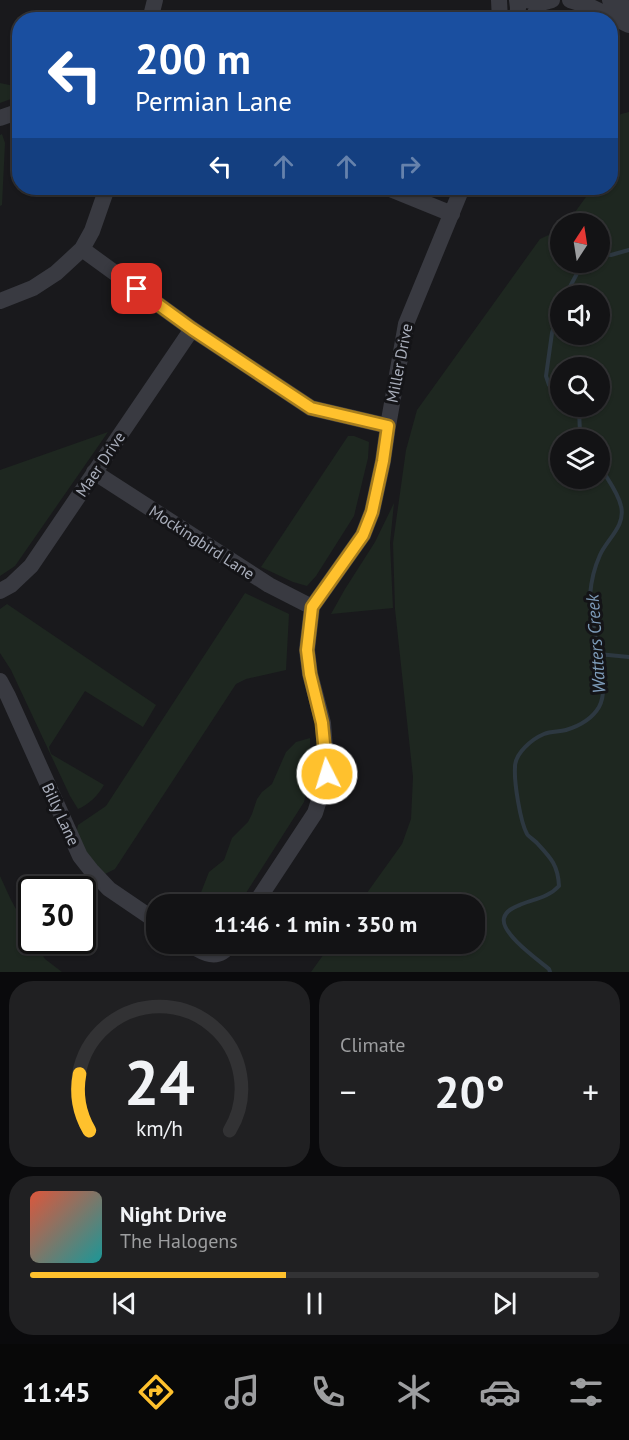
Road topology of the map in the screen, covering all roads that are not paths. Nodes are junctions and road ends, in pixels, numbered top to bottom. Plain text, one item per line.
1 (570, 0) edge
2 (610, 0) edge
3 (629, 9) edge
4 (602, 12) edge
5 (105, 195) edge
6 (405, 195) edge
7 (459, 195) edge
8 (452, 214) junction
9 (82, 249) junction
10 (0, 301) edge
11 (192, 329) junction
12 (388, 426) junction
13 (94, 472) junction
14 (0, 591) edge
15 (312, 607) junction
16 (0, 681) edge
17 (262, 894) edge
18 (146, 914) edge

1 - 4 street
2 - 3 street
5 - 9 street
6 - 8 street
7 - 8 street, Miller Drive
8 - 12 street, Miller Drive
9 - 10 street
9 - 11 street
11 - 12 street
11 - 13 street, Maer Drive
12 - 15 street, Miller Drive
13 - 14 street, Maer Drive
13 - 15 street, Mockingbird Lane
15 - 17 street, Miller Drive
16 - 18 street, Billy Lane

